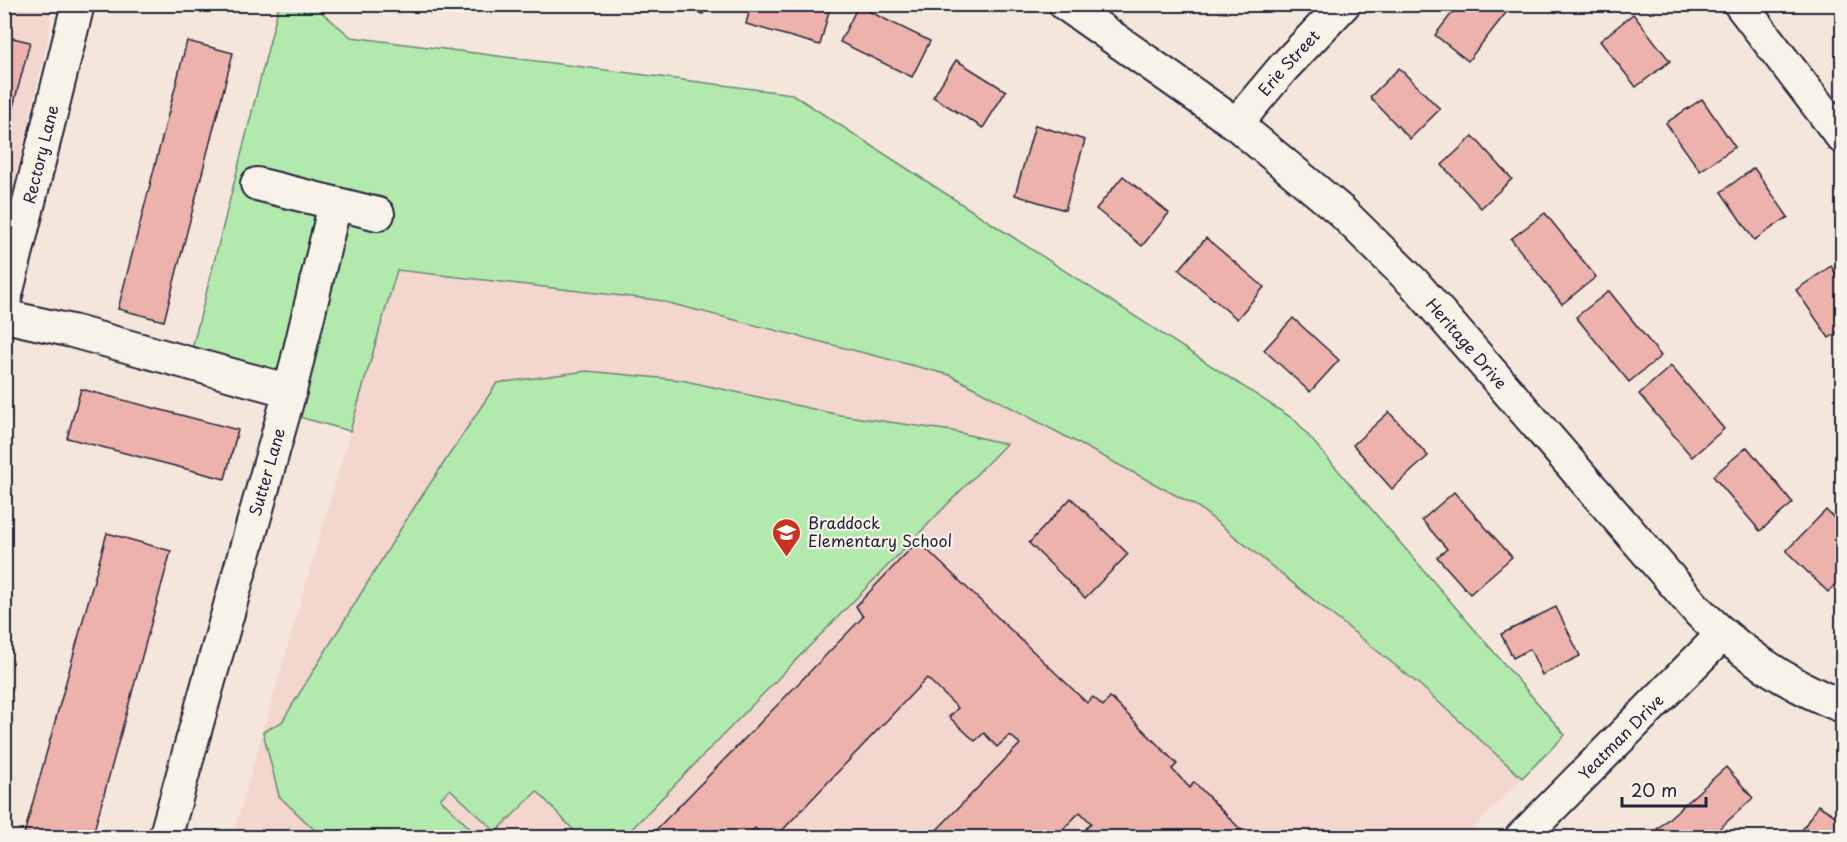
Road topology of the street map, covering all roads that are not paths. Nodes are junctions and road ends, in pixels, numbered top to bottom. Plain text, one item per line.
1 (78, 4) edge
2 (1065, 4) edge
3 (1344, 4) edge
4 (1740, 4) edge
5 (1236, 124) junction
6 (1842, 137) edge
7 (257, 184) dead end
8 (335, 204) junction
9 (378, 214) dead end
10 (4, 303) edge
11 (4, 316) edge
12 (290, 392) junction
13 (1722, 635) junction
14 (1842, 706) edge
15 (165, 837) edge
16 (1521, 837) edge

1 - 10 street, Rectory Lane
2 - 5 street, Heritage Drive
3 - 5 street, Erie Street
4 - 6 street
5 - 13 street, Heritage Drive
7 - 8 street
8 - 9 street
8 - 12 street, Sutter Lane
11 - 12 street
12 - 15 street, Sutter Lane
13 - 14 street, Heritage Drive
13 - 16 street, Yeatman Drive

